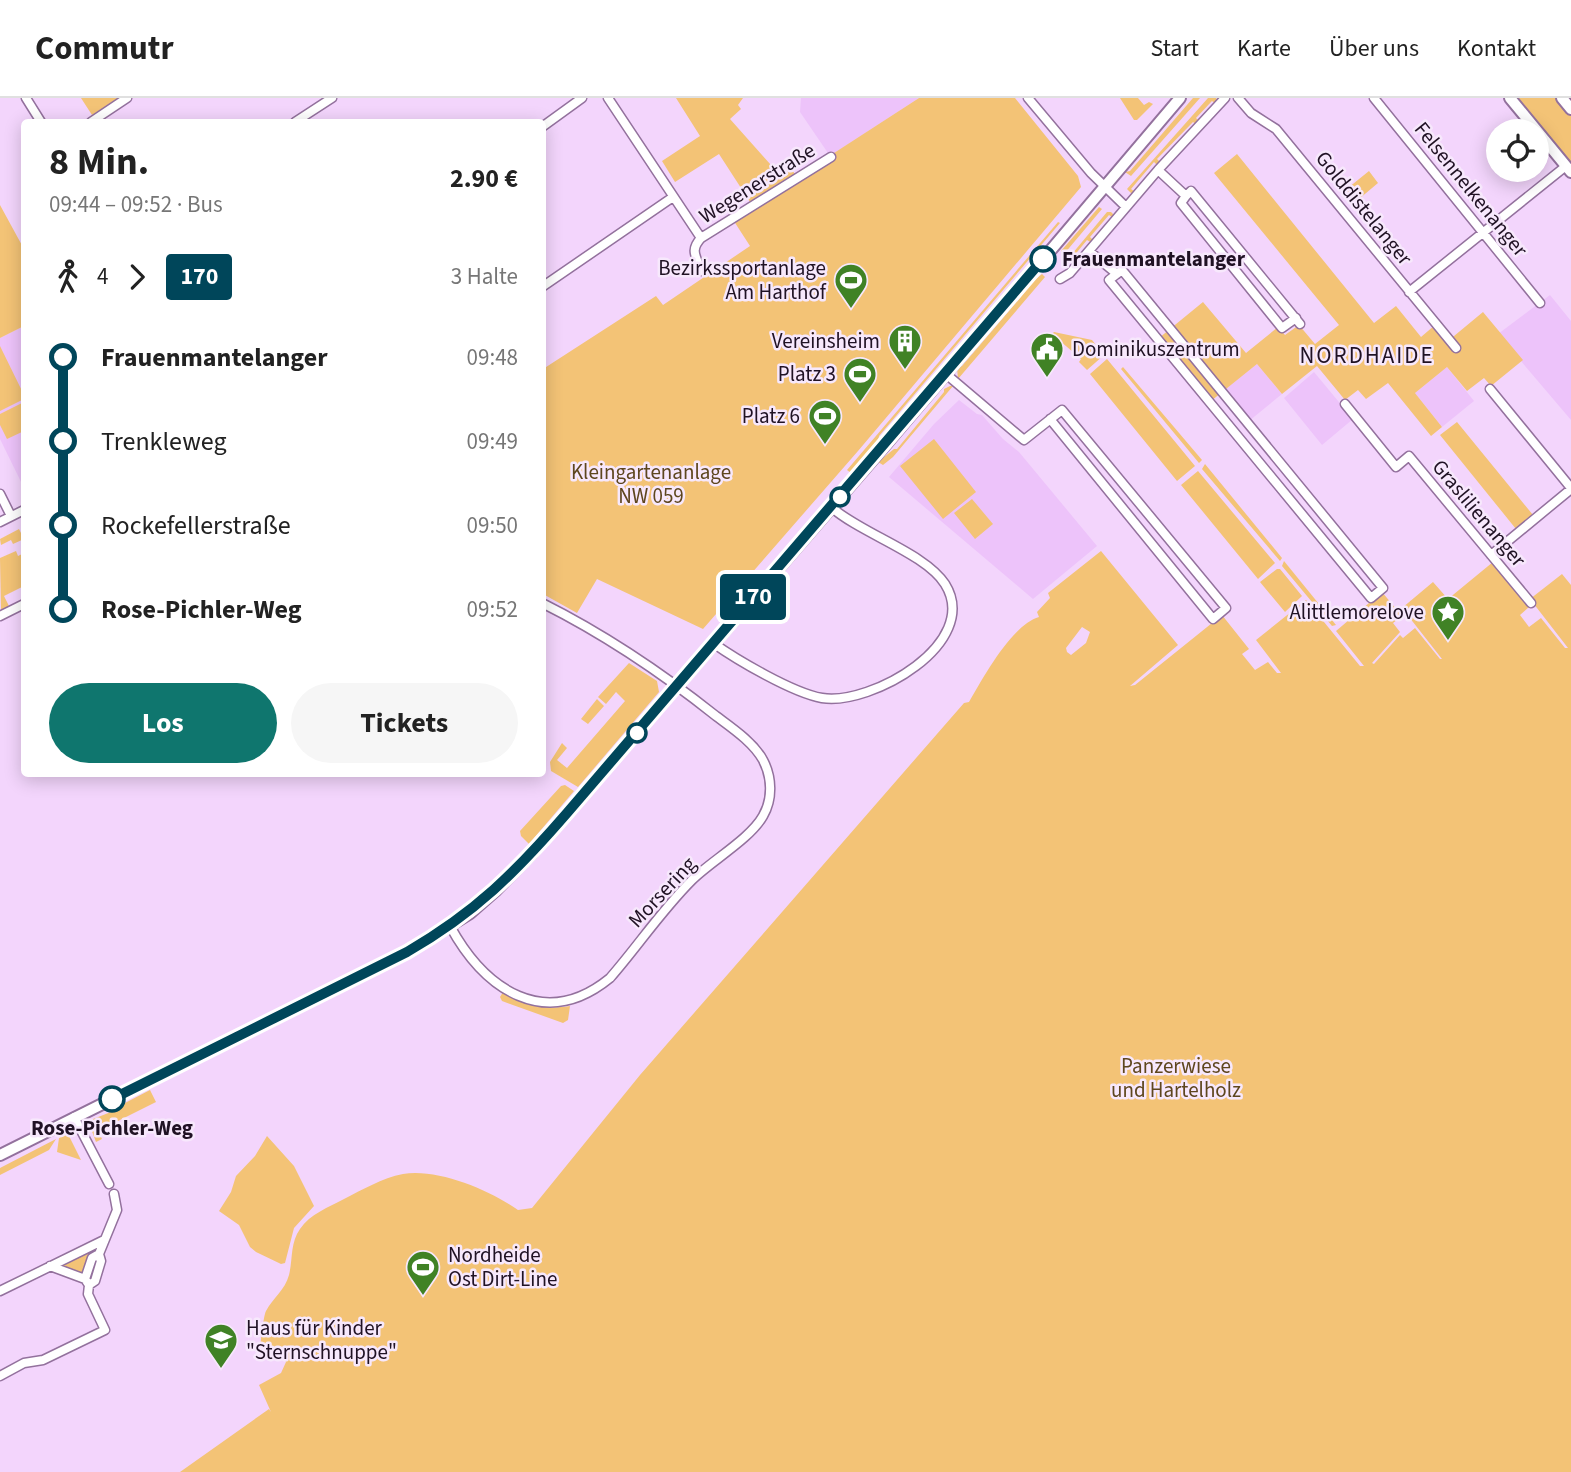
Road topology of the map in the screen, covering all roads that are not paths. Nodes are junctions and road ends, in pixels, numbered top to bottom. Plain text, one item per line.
1 (26, 98) edge
2 (127, 98) edge
3 (332, 98) edge
4 (582, 98) edge
5 (608, 98) edge
6 (1028, 98) edge
7 (1180, 98) edge
8 (1225, 98) edge
9 (1238, 98) edge
10 (1374, 98) edge
11 (1510, 98) edge
12 (1562, 98) edge
13 (1571, 109) edge
14 (39, 119) edge
15 (96, 119) edge
16 (300, 119) edge
17 (546, 124) edge
18 (831, 157) dead end
19 (1568, 169) edge
20 (1158, 170) junction
21 (1105, 187) junction
22 (1186, 196) junction
23 (674, 197) junction
24 (1205, 207) junction
25 (1126, 208) junction
26 (1193, 217) junction
27 (1484, 233) junction
28 (701, 238) junction
29 (1089, 251) junction
30 (701, 271) dead end
31 (1117, 274) junction
32 (1060, 279) dead end
33 (546, 284) edge
34 (1409, 292) junction
35 (1540, 303) dead end
36 (1164, 322) junction
37 (1152, 332) junction
38 (1456, 348) dead end
39 (1196, 360) junction
40 (1183, 370) junction
41 (946, 374) junction
42 (1490, 389) dead end
43 (1345, 404) dead end
44 (1050, 419) junction
45 (1258, 435) junction
46 (1245, 446) junction
47 (1571, 488) edge
48 (0, 494) edge
49 (831, 506) junction
50 (1146, 510) junction
51 (21, 511) edge
52 (11, 516) junction
53 (1133, 520) junction
54 (0, 522) edge
55 (1337, 532) junction
56 (1324, 542) junction
57 (1491, 555) junction
58 (1531, 603) dead end
59 (546, 605) edge
60 (21, 606) edge
61 (0, 616) edge
62 (713, 643) junction
63 (676, 686) junction
64 (450, 926) junction
65 (74, 1118) junction
66 (0, 1155) edge
67 (109, 1184) dead end
68 (114, 1194) dead end
69 (106, 1240) junction
70 (50, 1266) junction
71 (87, 1282) junction
72 (0, 1291) edge
73 (0, 1376) edge

1 - 14 street
2 - 15 street
3 - 16 street
4 - 17 street
5 - 23 street
6 - 21 street
7 - 21 main road
8 - 20 street
9 - 34 street, Golddistelanger
10 - 27 street, Felsennelkenanger
11 - 19 main road
12 - 13 main road
18 - 28 street, Wegenerstraße
19 - 27 street
20 - 22 street
20 - 25 street
21 - 25 street
21 - 41 main road
22 - 24 street
22 - 26 street
23 - 28 street
23 - 33 street
24 - 26 street
24 - 26 street
25 - 29 street
27 - 34 street
27 - 35 street, Felsennelkenanger
28 - 30 street
29 - 31 street
29 - 32 street
31 - 36 street
31 - 37 street
34 - 38 street, Golddistelanger
36 - 37 street
36 - 39 street
37 - 40 street
39 - 40 street
39 - 45 street
40 - 46 street
41 - 44 street
41 - 49 main road
42 - 47 street
43 - 57 street, Graslilienanger
44 - 50 street
44 - 53 street
45 - 46 street
45 - 55 street
46 - 56 street
47 - 57 street
48 - 52 street
49 - 62 main road
49 - 62 street
50 - 53 street
50 - 53 street
51 - 52 street
52 - 54 street
55 - 56 street
55 - 56 street
57 - 58 street, Graslilienanger
59 - 63 street, Morsering
60 - 61 street
62 - 63 main road
63 - 64 main road
63 - 64 street, Morsering
64 - 65 main road
65 - 66 main road
65 - 67 street
68 - 69 street
69 - 70 street
69 - 71 street
70 - 71 street
70 - 72 street
71 - 73 street

